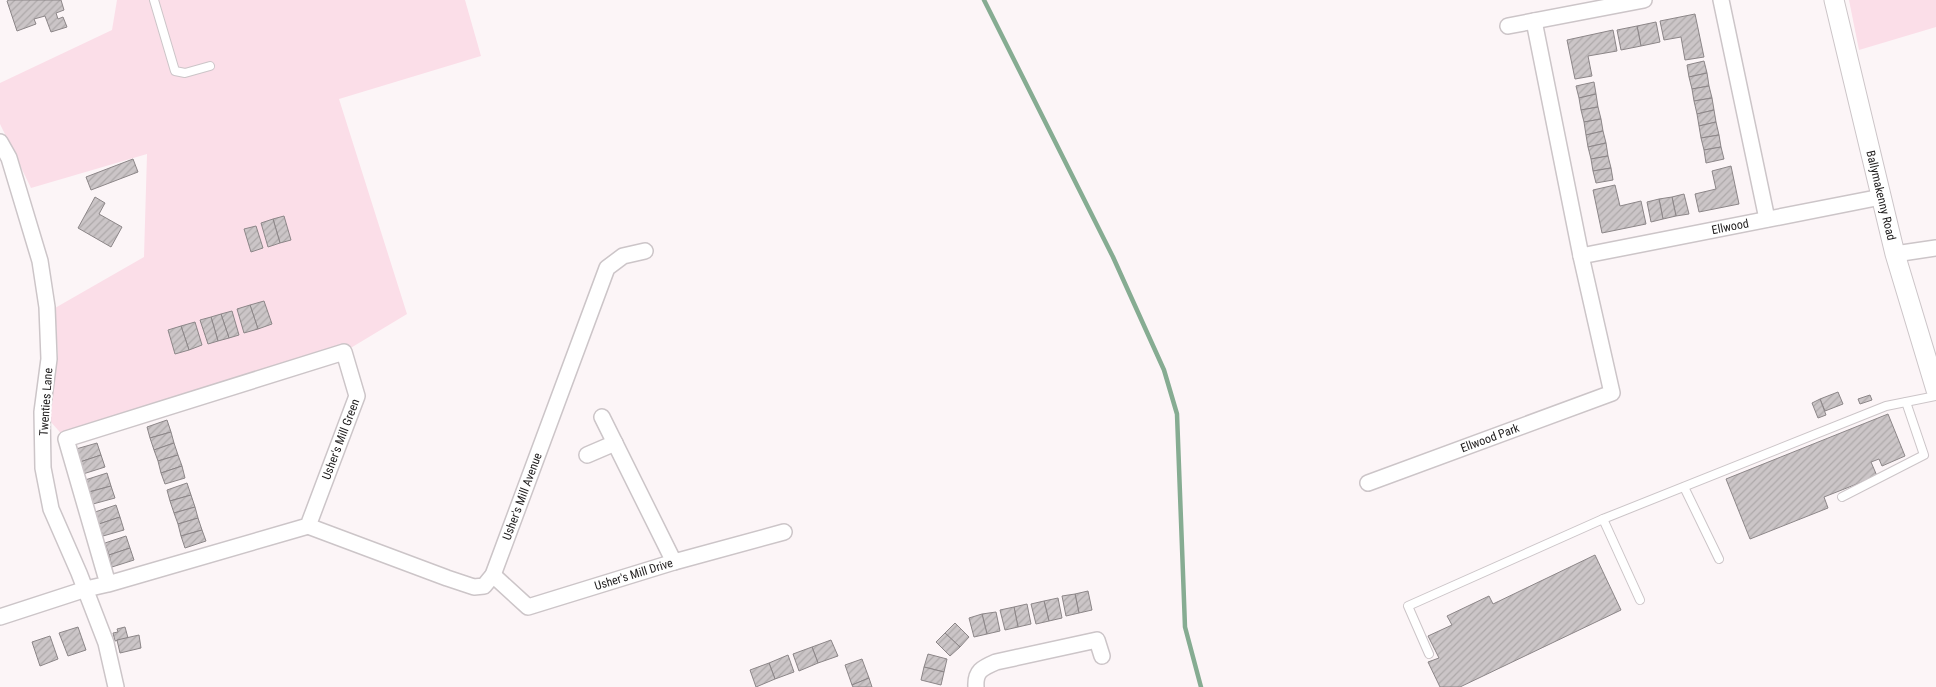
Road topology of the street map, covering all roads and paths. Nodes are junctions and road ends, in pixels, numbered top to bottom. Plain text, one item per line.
1 (154, 0) edge
2 (1644, 0) edge
3 (1720, 0) edge
4 (1834, 0) edge
5 (1609, 3) edge
6 (1534, 21) junction
7 (1508, 26) dead end
8 (210, 66) dead end
9 (0, 142) edge
10 (1881, 197) junction
11 (1767, 220) junction
12 (1936, 248) edge
13 (645, 251) dead end
14 (1894, 254) junction
15 (1581, 256) junction
16 (1936, 390) edge
17 (1936, 396) edge
18 (1906, 402) junction
19 (602, 417) dead end
20 (615, 444) junction
21 (587, 455) dead end
22 (1368, 483) dead end
23 (1684, 487) junction
24 (1842, 498) dead end
25 (1603, 519) junction
26 (308, 526) junction
27 (784, 532) dead end
28 (1719, 559) dead end
29 (674, 562) junction
30 (493, 575) junction
31 (108, 584) junction
32 (86, 590) junction
33 (1640, 600) dead end
34 (0, 617) edge
35 (1429, 654) dead end
36 (1102, 656) dead end
37 (116, 687) edge
38 (976, 687) edge

1 - 8 lane
2 - 5 street
3 - 11 street
4 - 10 street, Ballymakenny Road
5 - 6 street
6 - 7 street
6 - 15 street
9 - 32 street, Twenties Lane
10 - 11 street, Ellwood
10 - 14 street, Ballymakenny Road
11 - 15 street, Ellwood
12 - 14 street
13 - 30 street, Usher's Mill Avenue
14 - 16 street, Ballymakenny Road
15 - 22 street, Ellwood Park
17 - 18 lane
18 - 23 lane
18 - 24 lane
19 - 20 street
20 - 21 street
20 - 29 street
23 - 25 lane
23 - 28 lane
25 - 33 lane
25 - 35 lane
26 - 30 street
26 - 31 street
26 - 31 street, Usher's Mill Green
27 - 29 street, Usher's Mill Drive
29 - 30 street, Usher's Mill Drive
31 - 32 street
32 - 34 street
32 - 37 street, Twenties Lane
36 - 38 street

